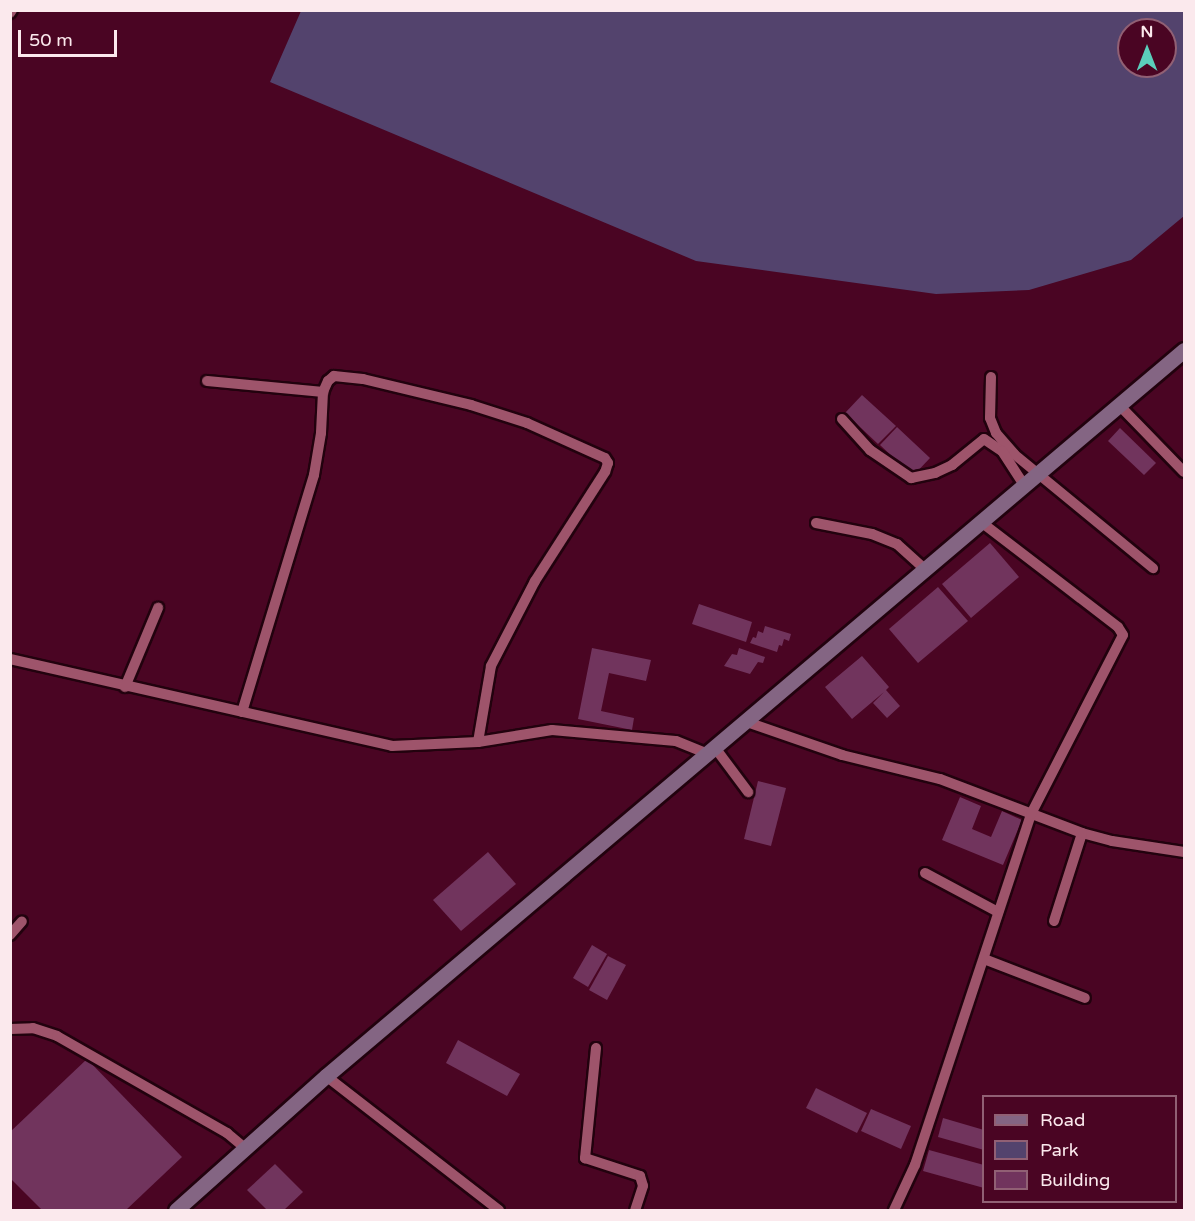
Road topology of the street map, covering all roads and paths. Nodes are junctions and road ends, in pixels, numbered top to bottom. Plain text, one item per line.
1 (1185, 350) edge
2 (990, 377) dead end
3 (207, 381) dead end
4 (323, 392) junction
5 (1120, 406) junction
6 (842, 419) dead end
7 (1185, 472) edge
8 (1038, 475) junction
9 (1024, 485) junction
10 (981, 522) junction
11 (816, 523) dead end
12 (1153, 568) dead end
13 (925, 569) junction
14 (158, 608) dead end
15 (10, 659) edge
16 (125, 687) junction
17 (242, 712) junction
18 (744, 721) junction
19 (478, 742) junction
20 (712, 752) junction
21 (748, 792) dead end
22 (1031, 814) junction
23 (1082, 833) junction
24 (1183, 848) edge
25 (925, 873) dead end
26 (998, 912) junction
27 (22, 921) dead end
28 (1054, 921) dead end
29 (10, 935) edge
30 (984, 959) junction
31 (1085, 998) dead end
32 (10, 1029) edge
33 (596, 1048) dead end
34 (326, 1076) junction
35 (244, 1148) junction
36 (176, 1210) edge
37 (499, 1210) edge
38 (635, 1210) edge
39 (894, 1210) edge

1 - 5 street
2 - 8 street
3 - 4 street
4 - 17 street
4 - 19 street
5 - 7 street
5 - 8 street
6 - 9 street
8 - 9 street
8 - 12 street
9 - 10 street
10 - 13 street
10 - 22 street
11 - 13 street
13 - 18 street
14 - 16 street
15 - 16 street
16 - 17 street
17 - 19 street
18 - 20 street
18 - 22 street
19 - 20 street
20 - 21 street
20 - 34 street
22 - 23 street
22 - 26 street
23 - 24 street
23 - 28 street
25 - 26 street
26 - 30 street
27 - 29 street
30 - 31 street
30 - 39 street
32 - 35 street
33 - 38 street
34 - 35 street
34 - 37 street
35 - 36 street

